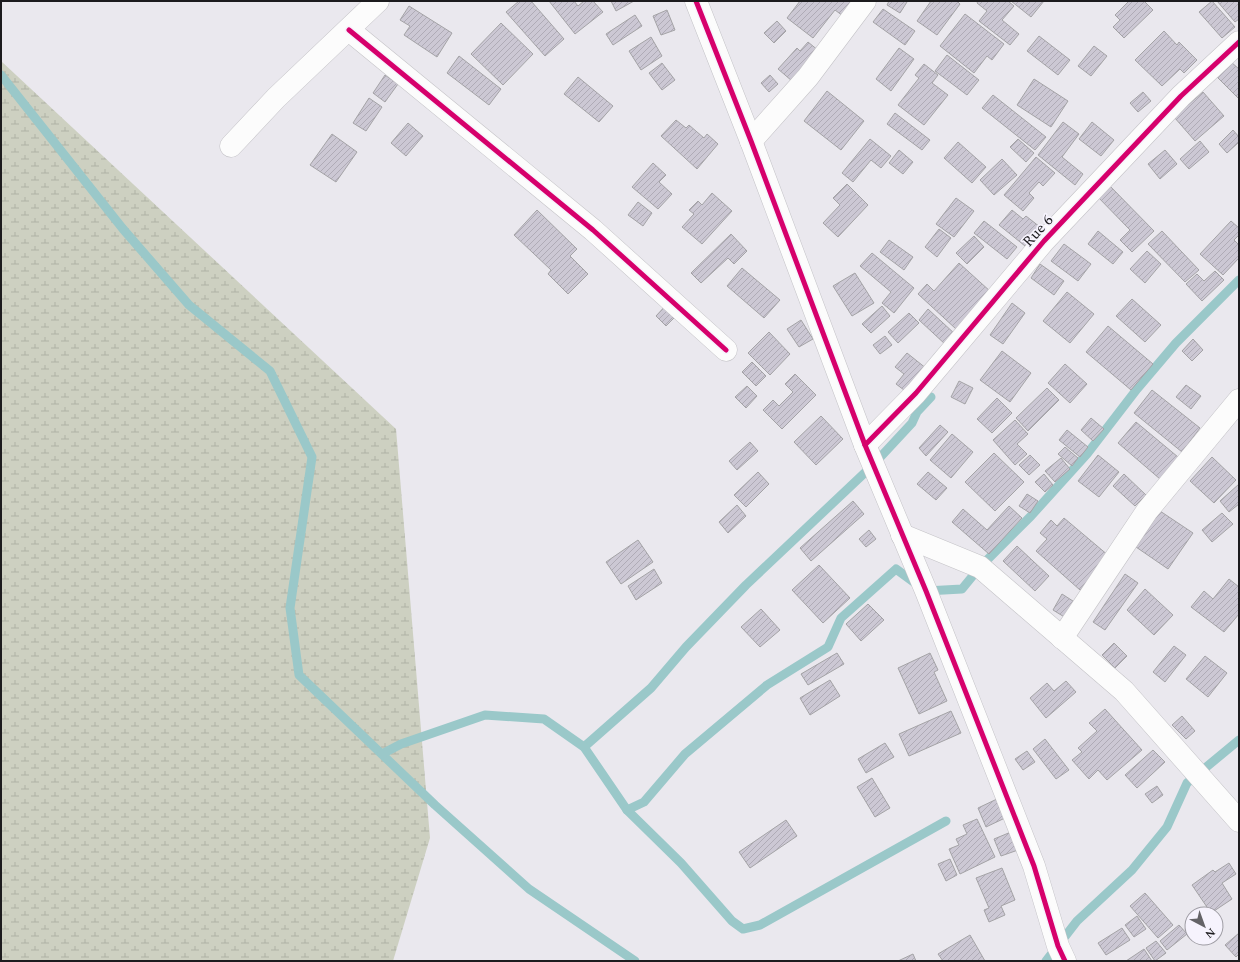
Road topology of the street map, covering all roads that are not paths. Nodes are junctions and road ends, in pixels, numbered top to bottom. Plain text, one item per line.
1 (378, 1) edge
2 (696, 1) edge
3 (866, 1) edge
4 (349, 30) junction
5 (1239, 42) edge
6 (751, 141) junction
7 (231, 146) dead end
8 (726, 350) dead end
9 (1239, 400) edge
10 (865, 445) junction
11 (902, 535) junction
12 (1062, 638) junction
13 (1239, 821) edge
14 (1065, 961) edge

1 - 4 street
2 - 6 street
3 - 6 street
4 - 7 street
4 - 8 street
5 - 10 street, Rue 6
6 - 10 street
9 - 12 street
10 - 11 street
11 - 12 street
11 - 14 street
12 - 13 street

